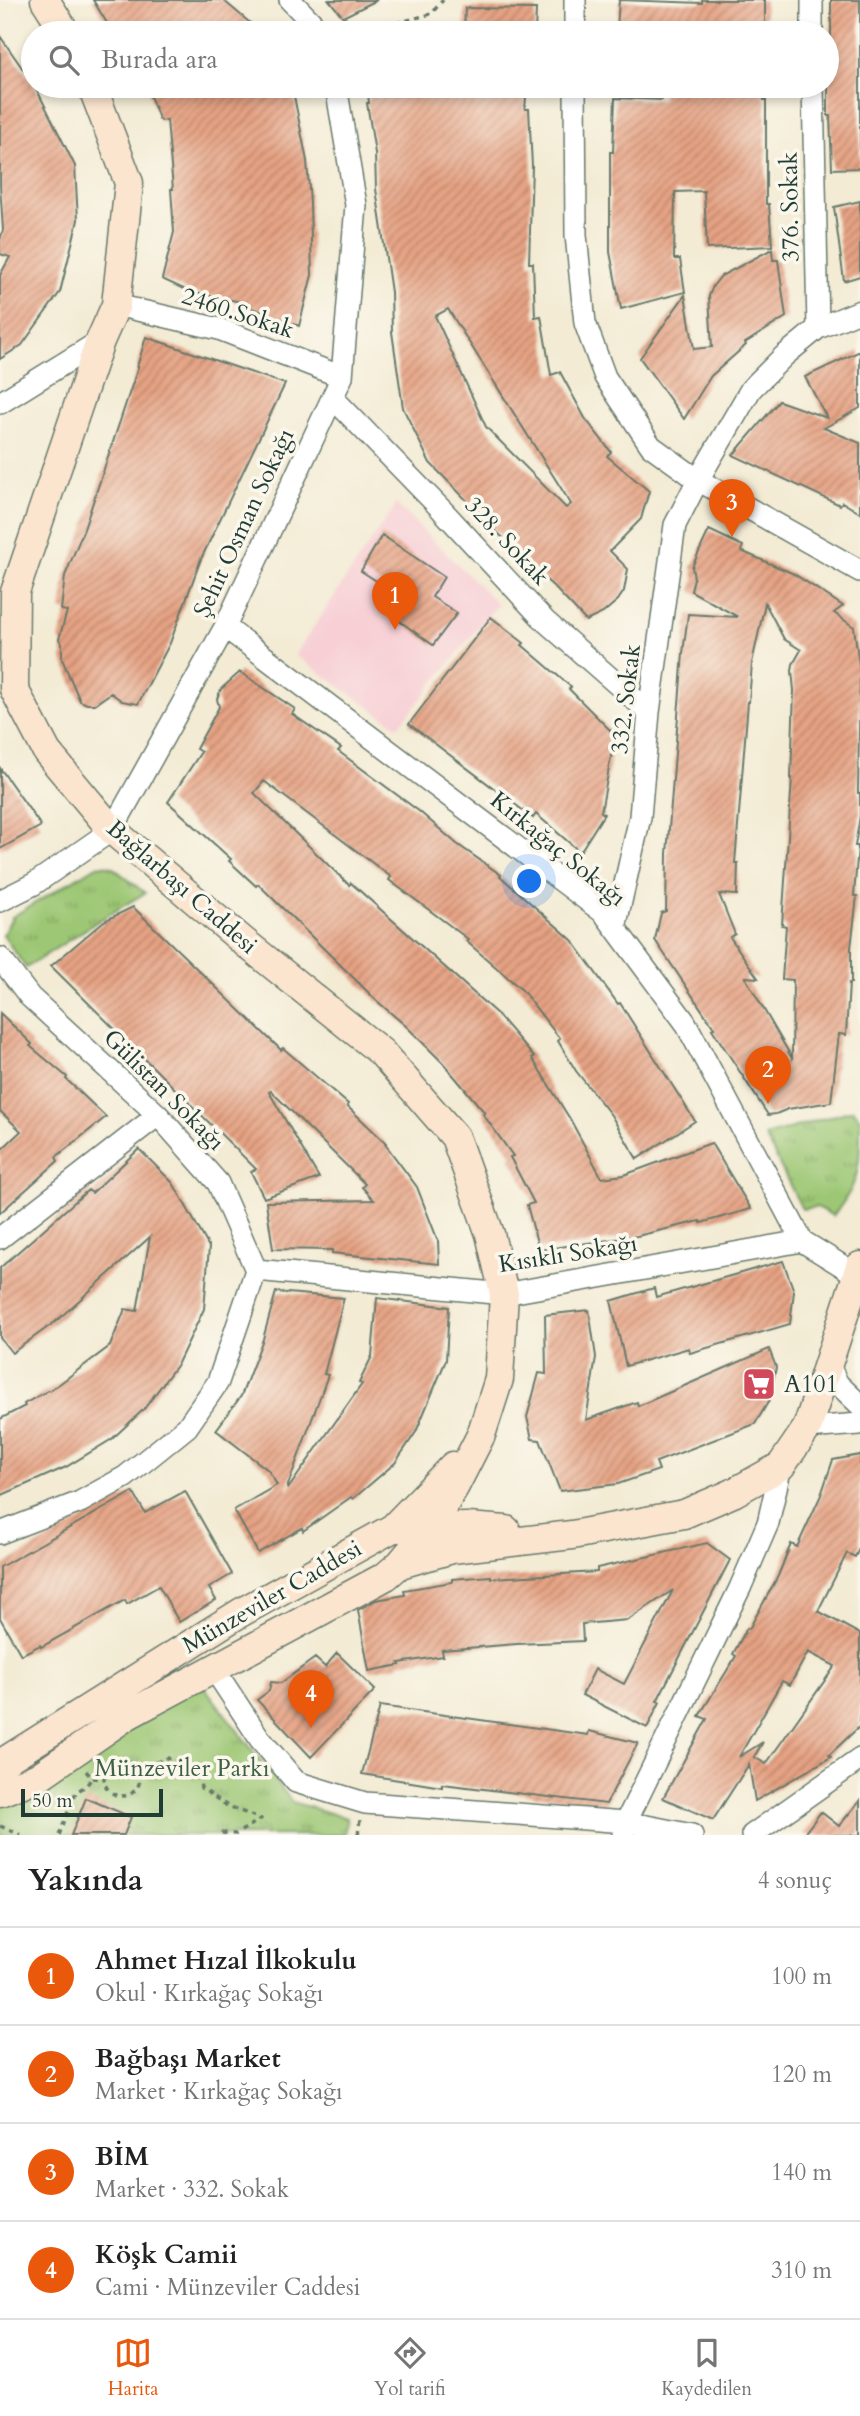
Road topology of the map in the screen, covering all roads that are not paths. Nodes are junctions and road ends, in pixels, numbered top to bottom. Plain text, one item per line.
1 (45, 0) edge
2 (289, 0) edge
3 (575, 0) edge
4 (812, 0) edge
5 (58, 21) edge
6 (310, 21) edge
7 (575, 21) edge
8 (812, 21) edge
9 (97, 98) edge
10 (338, 98) edge
11 (575, 98) edge
12 (813, 98) edge
13 (116, 305) junction
14 (860, 311) edge
15 (818, 328) junction
16 (100, 341) junction
17 (342, 377) junction
18 (333, 398) junction
19 (0, 404) edge
20 (698, 480) junction
21 (860, 571) edge
22 (225, 627) junction
23 (649, 712) junction
24 (112, 830) junction
25 (0, 901) edge
26 (615, 928) junction
27 (0, 958) edge
28 (158, 1115) junction
29 (0, 1238) edge
30 (802, 1241) junction
31 (256, 1270) junction
32 (859, 1271) edge
33 (504, 1294) junction
34 (828, 1364) junction
35 (860, 1405) edge
36 (860, 1424) edge
37 (807, 1428) junction
38 (481, 1435) junction
39 (781, 1466) junction
40 (455, 1486) junction
41 (431, 1527) junction
42 (468, 1527) junction
43 (393, 1528) junction
44 (0, 1533) edge
45 (572, 1535) junction
46 (400, 1564) junction
47 (214, 1669) junction
48 (860, 1759) edge
49 (0, 1764) edge
50 (0, 1792) edge
51 (624, 1829) edge
52 (692, 1835) edge
53 (752, 1835) edge

1 - 5 street
2 - 6 street
3 - 7 street
4 - 8 street
9 - 13 street, Bağlarbaşı Caddesi
10 - 17 street, Şehit Osman Sokağı
11 - 20 street
12 - 15 street, 376. Sokak
13 - 16 street, Bağlarbaşı Caddesi
13 - 17 street, 2460.Sokak
14 - 15 street, 332. Sokak
15 - 20 street, 332. Sokak
16 - 19 street
16 - 24 street, Bağlarbaşı Caddesi
17 - 18 street, Şehit Osman Sokağı
18 - 22 street, Şehit Osman Sokağı
18 - 23 street, 328. Sokak
20 - 21 street
20 - 23 street, 332. Sokak
22 - 24 street, Şehit Osman Sokağı
22 - 26 street, Kırkağaç Sokağı
23 - 26 street, 332. Sokak
24 - 25 street, Şehit Osman Sokağı
24 - 33 street, Bağlarbaşı Caddesi
26 - 30 street, Kırkağaç Sokağı
27 - 28 street, Gülistan Sokağı
28 - 29 street
28 - 31 street, Gülistan Sokağı
30 - 32 street
30 - 33 street, Kısıklı Sokağı
31 - 33 street, Kısıklı Sokağı
31 - 44 street
32 - 34 street, Münzeviler Caddesi
33 - 38 street, Bağlarbaşı Caddesi
34 - 35 street
34 - 37 street, Münzeviler Caddesi
36 - 37 street
37 - 39 street, Münzeviler Caddesi
38 - 40 street, Bağlarbaşı Caddesi
38 - 43 street, Bağlarbaşı Caddesi
39 - 45 street, Münzeviler Caddesi
39 - 51 street
40 - 41 street, Bağlarbaşı Caddesi
40 - 42 street
41 - 42 street, Münzeviler Caddesi
41 - 43 street, Münzeviler Caddesi
41 - 46 street, Bağlarbaşı Caddesi
42 - 45 street, Münzeviler Caddesi
43 - 46 street
43 - 49 street, Münzeviler Caddesi
45 - 46 street, Münzeviler Caddesi
46 - 47 street, Münzeviler Caddesi
47 - 50 street, Münzeviler Caddesi
47 - 51 street
48 - 53 street
51 - 52 street

